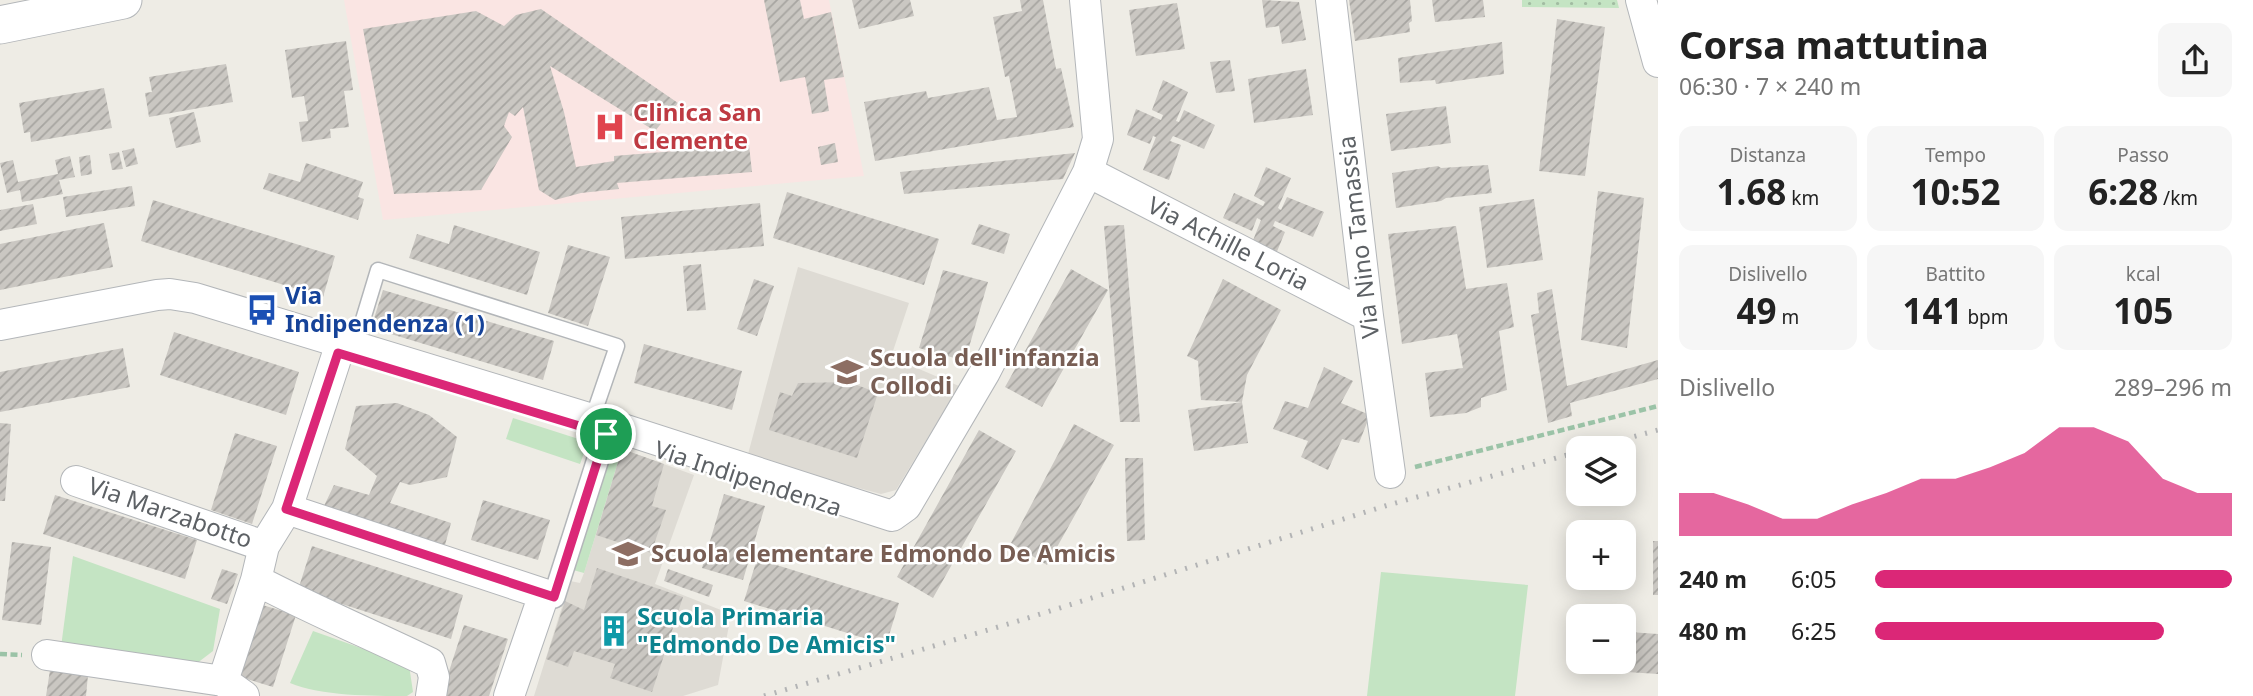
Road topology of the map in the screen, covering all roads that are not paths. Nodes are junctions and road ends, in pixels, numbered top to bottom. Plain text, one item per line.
1 (123, 0) edge
2 (1085, 0) edge
3 (1095, 0) edge
4 (1331, 0) edge
5 (1641, 0) edge
6 (0, 25) edge
7 (1656, 48) edge
8 (1091, 174) junction
9 (1368, 316) junction
10 (0, 324) edge
11 (0, 334) edge
12 (344, 347) junction
13 (599, 426) junction
14 (1390, 473) road end
15 (76, 481) dead end
16 (286, 509) junction
17 (264, 545) junction
18 (256, 580) junction
19 (549, 595) junction
20 (47, 656) dead end
21 (234, 689) edge
22 (430, 696) edge
23 (509, 696) edge
24 (522, 696) edge

1 - 6 street
2 - 8 street, Via Indipendenza
3 - 8 lane, Via Indipendenza
4 - 9 street, Via Nino Tamassia
5 - 7 street
8 - 9 street, Via Achille Loria
8 - 13 street, Via Indipendenza
9 - 14 street, Via Nino Tamassia
10 - 12 street, Via Indipendenza
11 - 12 lane, Via Indipendenza
12 - 13 street, Via Indipendenza
12 - 13 lane
12 - 16 street, Via Marzabotto
13 - 19 street
15 - 17 street, Via Marzabotto
16 - 17 street, Via Marzabotto
16 - 19 street
17 - 18 street, Via Marzabotto
18 - 21 street, Via Marzabotto
18 - 22 street
19 - 23 street
19 - 24 street
20 - 21 street

